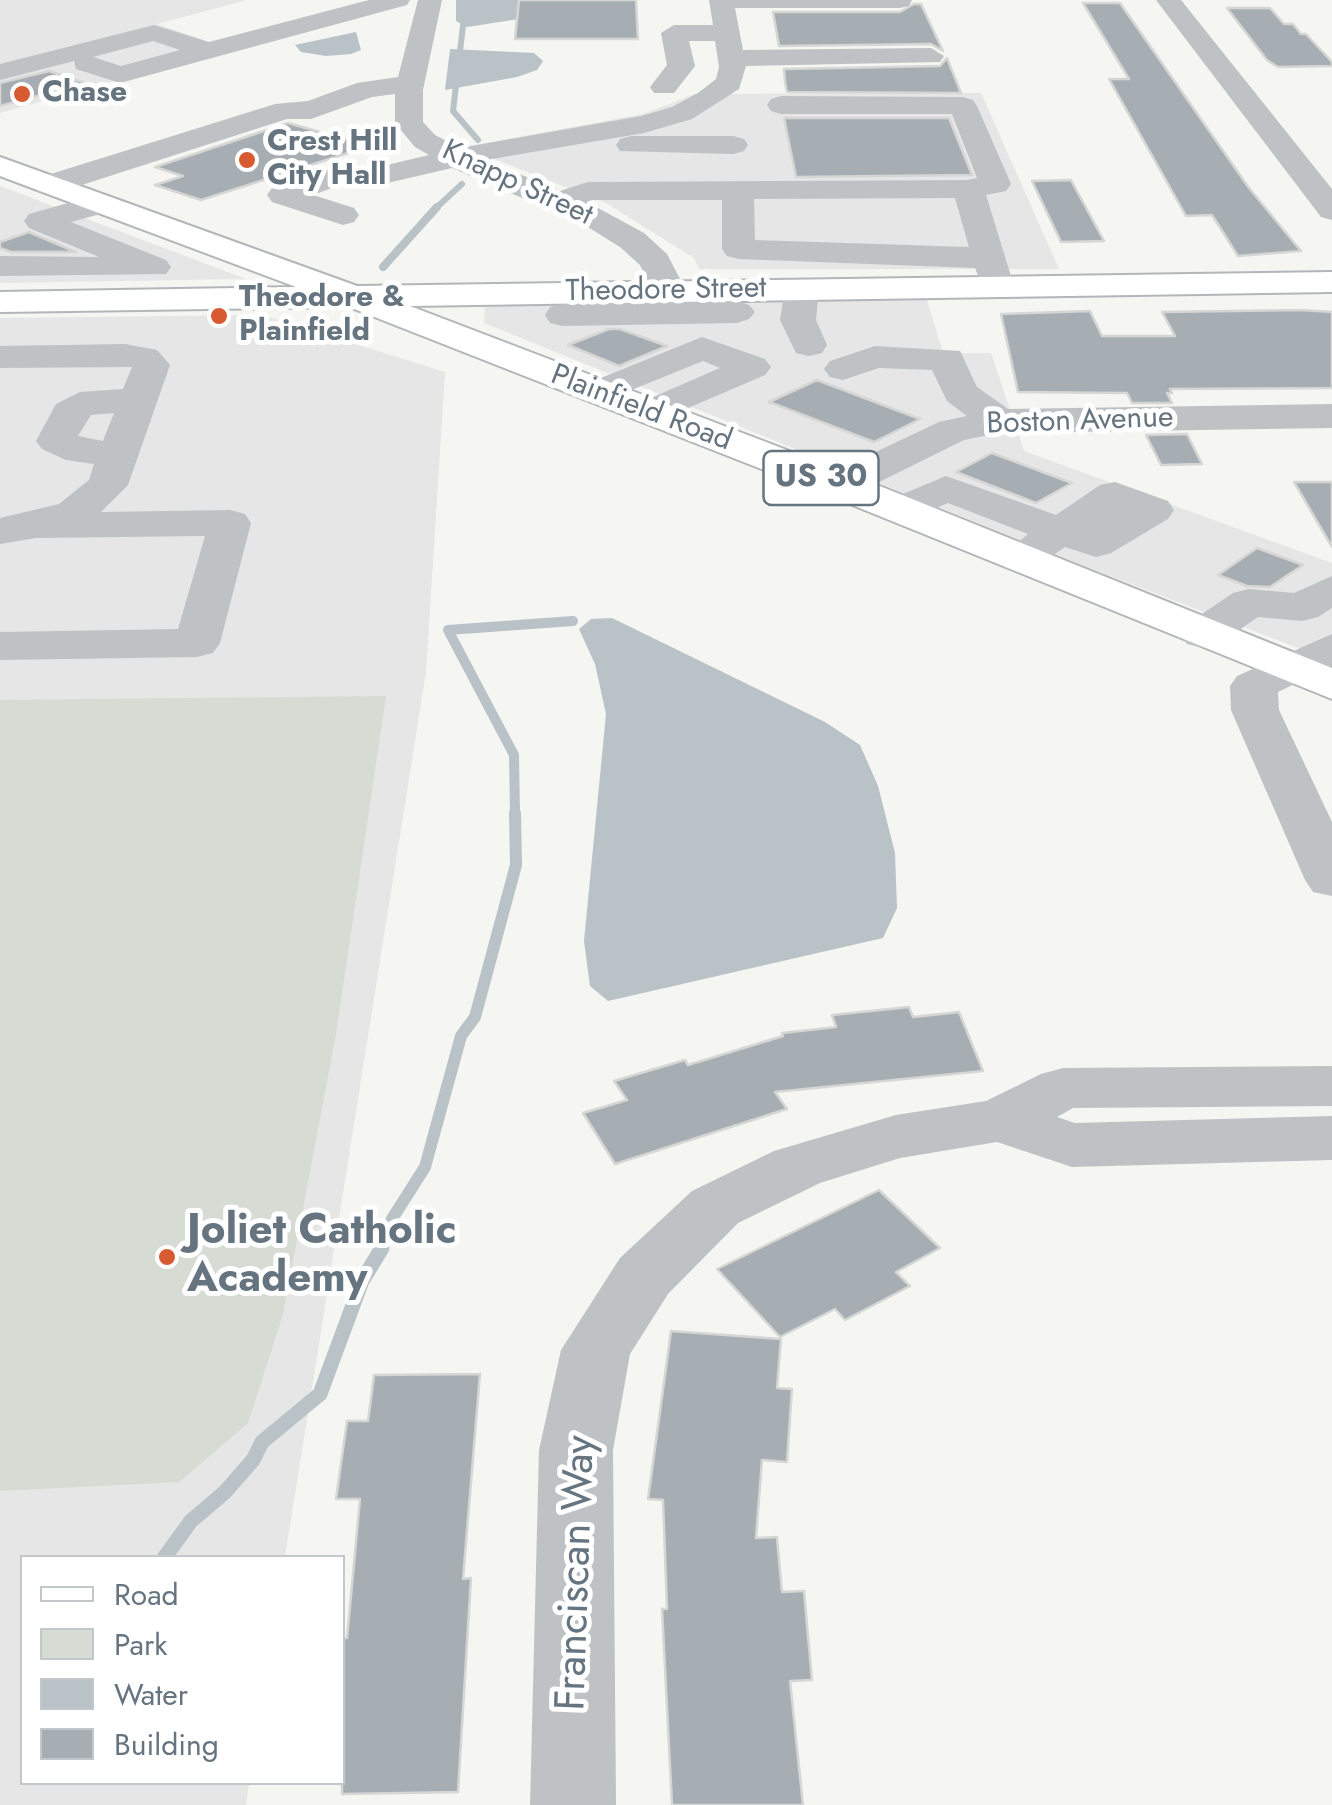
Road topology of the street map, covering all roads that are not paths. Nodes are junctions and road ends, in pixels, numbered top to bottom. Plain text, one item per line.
1 (341, 0) edge
2 (430, 0) edge
3 (671, 0) edge
4 (900, 0) edge
5 (1168, 0) edge
6 (380, 1) edge
7 (729, 25) edge
8 (285, 29) junction
9 (674, 33) junction
10 (176, 40) junction
11 (0, 41) edge
12 (208, 50) junction
13 (930, 56) dead end
14 (0, 64) edge
15 (0, 72) edge
16 (120, 74) junction
17 (410, 84) junction
18 (664, 87) junction
19 (930, 88) dead end
20 (77, 89) dead end
21 (716, 94) junction
22 (781, 105) dead end
23 (539, 122) dead end
24 (598, 133) junction
25 (457, 160) junction
26 (124, 161) junction
27 (0, 166) edge
28 (736, 168) junction
29 (165, 176) dead end
30 (968, 189) junction
31 (73, 194) junction
32 (560, 202) junction
33 (1332, 210) edge
34 (343, 216) dead end
35 (240, 256) junction
36 (0, 266) edge
37 (993, 272) junction
38 (1332, 282) edge
39 (802, 289) junction
40 (531, 292) junction
41 (348, 295) junction
42 (679, 298) junction
43 (130, 300) junction
44 (0, 302) edge
45 (736, 312) dead end
46 (563, 315) dead end
47 (474, 345) junction
48 (809, 345) dead end
49 (0, 358) edge
50 (598, 392) junction
51 (934, 394) dead end
52 (138, 399) junction
53 (651, 412) junction
54 (1332, 416) edge
55 (999, 422) junction
56 (119, 453) junction
57 (899, 456) junction
58 (840, 485) junction
59 (946, 488) junction
60 (900, 510) junction
61 (18, 528) edge
62 (1020, 558) junction
63 (1332, 589) edge
64 (1204, 634) junction
65 (0, 646) edge
66 (1318, 667) edge
67 (1332, 880) edge
68 (1332, 1086) edge
69 (1068, 1116) junction
70 (1332, 1138) edge
71 (573, 1805) edge

1 - 8 street
2 - 17 street, Knapp Street
3 - 9 street
4 - 7 street
5 - 33 street
6 - 8 street
7 - 9 street
7 - 13 street
7 - 21 street
8 - 12 street
9 - 18 street
10 - 12 street
10 - 15 street
10 - 16 street
11 - 14 street
12 - 16 street
16 - 20 street
17 - 25 street, Knapp Street
17 - 26 street
18 - 21 street
18 - 23 street
19 - 21 street
21 - 24 street
21 - 28 street
22 - 30 street
24 - 25 street
24 - 28 street
25 - 32 street, Knapp Street
25 - 34 street
26 - 29 street
26 - 31 street
27 - 31 main road, Plainfield Road / US 30
28 - 30 street
28 - 32 street
28 - 37 street
30 - 37 street
31 - 35 main road, Plainfield Road / US 30
31 - 36 street
32 - 42 street, Knapp Street
35 - 41 main road, Plainfield Road / US 30
35 - 43 main road
37 - 38 main road, Theodore Street
37 - 39 main road, Theodore Street
39 - 42 main road, Theodore Street
39 - 48 street
40 - 41 main road, Theodore Street
40 - 42 main road, Theodore Street
40 - 47 main road
41 - 43 main road, Theodore Street
41 - 47 main road, Plainfield Road / US 30
42 - 45 street
42 - 46 street
43 - 44 main road, Theodore Street
47 - 50 main road, Plainfield Road / US 30
49 - 52 street
50 - 53 main road, Plainfield Road / US 30
50 - 53 street
51 - 55 street
52 - 56 street
52 - 56 street
53 - 58 main road, Plainfield Road / US 30
54 - 55 street, Boston Avenue
55 - 57 street, Boston Avenue
56 - 61 street
57 - 58 street, Boston Avenue
57 - 59 street
58 - 60 main road, Plainfield Road / US 30
59 - 60 street
59 - 62 street
60 - 62 main road, Plainfield Road / US 30
61 - 65 street
62 - 64 main road, Plainfield Road / US 30
63 - 64 street
64 - 66 main road, Plainfield Road / US 30
66 - 67 street
68 - 69 street, Franciscan Way
69 - 70 street, Franciscan Way
69 - 71 street, Franciscan Way

